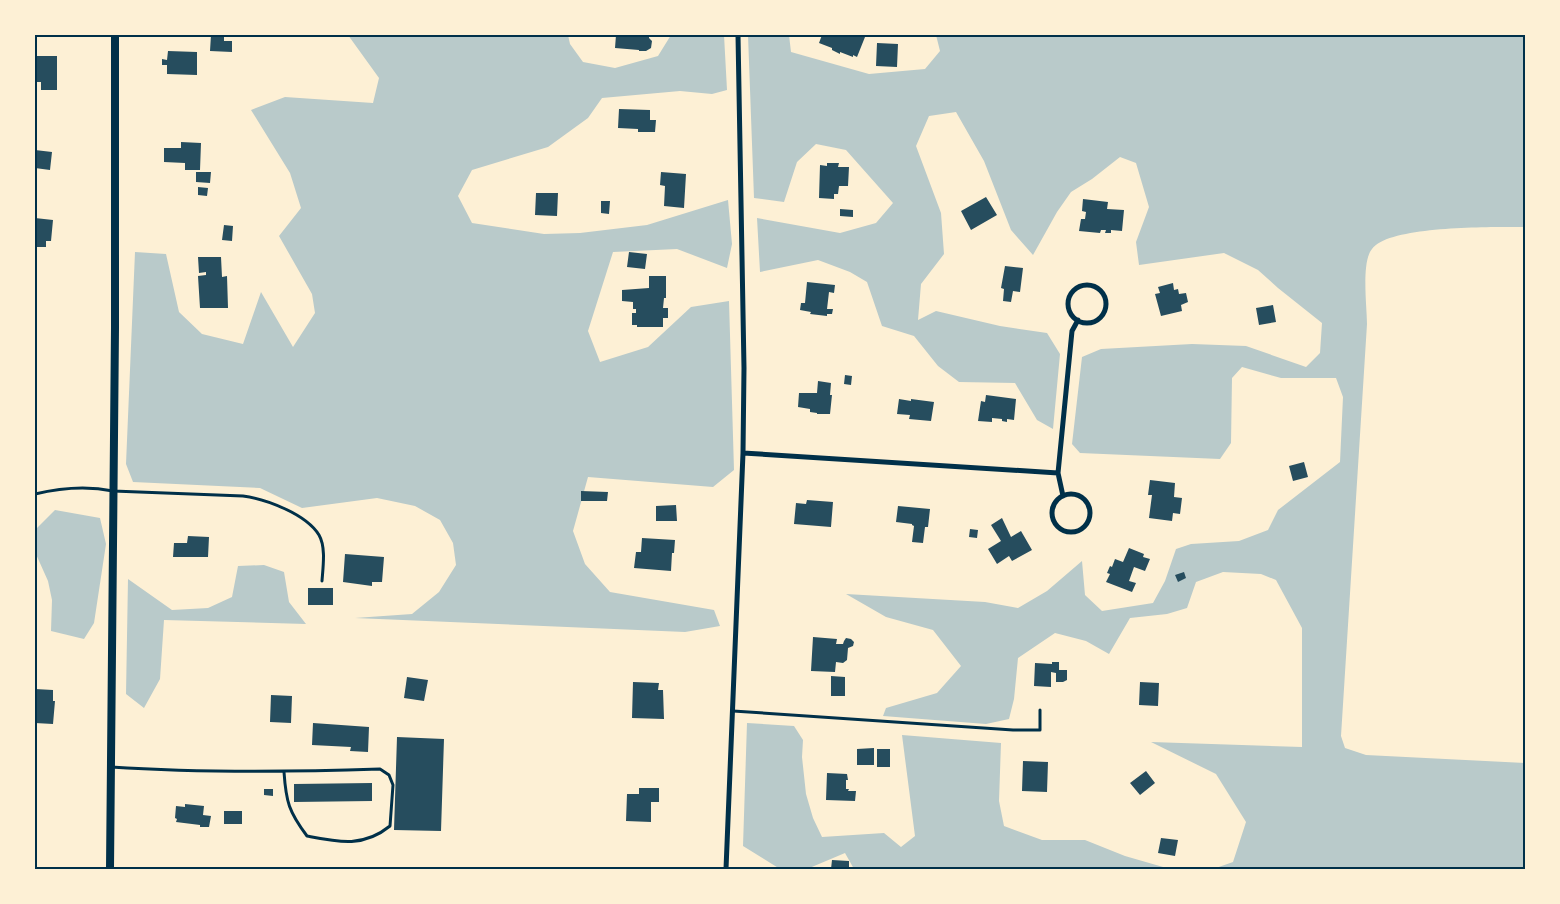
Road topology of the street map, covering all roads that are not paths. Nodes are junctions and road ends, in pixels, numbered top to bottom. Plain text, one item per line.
1 (116, 35) edge
2 (738, 35) edge
3 (1078, 320) junction
4 (743, 453) junction
5 (1058, 473) junction
6 (113, 491) junction
7 (35, 494) edge
8 (1063, 496) junction
9 (322, 581) dead end
10 (1040, 710) dead end
11 (732, 712) junction
12 (110, 767) junction
13 (284, 772) junction
14 (110, 869) edge
15 (726, 869) edge

1 - 6 street
2 - 4 street
3 - 3 street
3 - 5 street
4 - 5 street
4 - 11 street
5 - 8 street
6 - 7 lane
6 - 9 lane
6 - 12 street
8 - 8 street
10 - 11 lane
11 - 15 street
12 - 13 lane
12 - 14 street
13 - 13 lane

